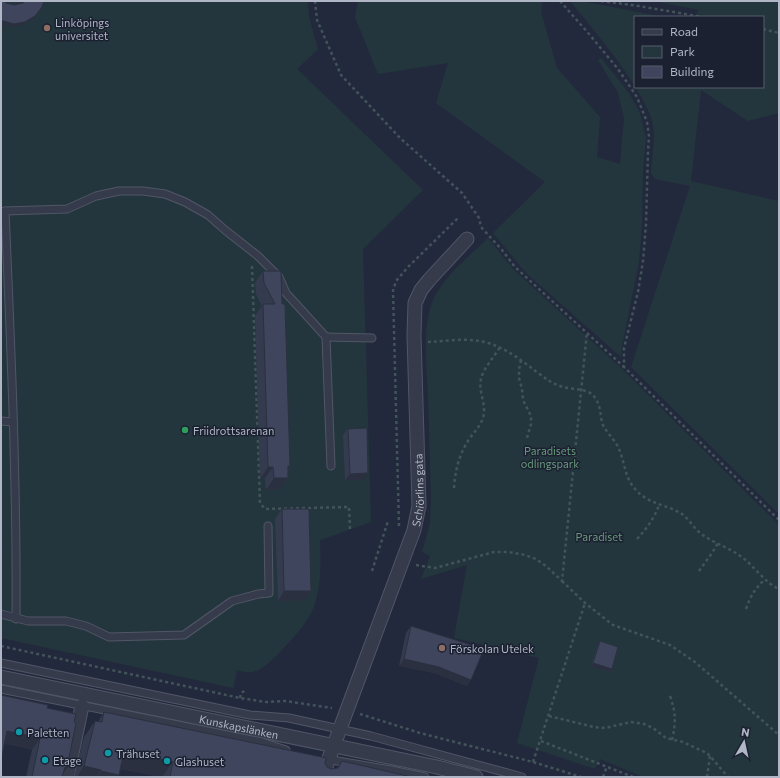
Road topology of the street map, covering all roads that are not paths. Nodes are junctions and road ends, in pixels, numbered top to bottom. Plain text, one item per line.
1 (3, 212) edge
2 (467, 239) dead end
3 (326, 337) junction
4 (372, 338) dead end
5 (1, 421) edge
6 (13, 422) junction
7 (331, 466) dead end
8 (268, 526) dead end
9 (1, 614) edge
10 (16, 619) junction
11 (1, 663) edge
12 (1, 677) edge
13 (1, 689) edge
14 (82, 706) junction
15 (341, 729) junction
16 (334, 746) junction
17 (294, 752) edge
18 (315, 757) edge
19 (329, 760) junction
20 (67, 777) edge
21 (322, 777) edge
22 (425, 777) edge
23 (476, 777) edge
24 (522, 777) edge

1 - 3 lane
1 - 6 lane
2 - 15 street, Schiörlins gata
3 - 4 lane
3 - 7 lane
5 - 6 lane
6 - 10 lane
8 - 10 lane
9 - 10 lane
11 - 15 lane
12 - 16 street, Kunskapslänken
13 - 14 lane
14 - 17 lane
14 - 20 street
15 - 16 street, Schiörlins gata
15 - 24 lane
16 - 19 street, Schiörlins gata
16 - 23 street, Kunskapslänken
18 - 19 lane
19 - 21 street, Schiörlins gata
19 - 22 lane

